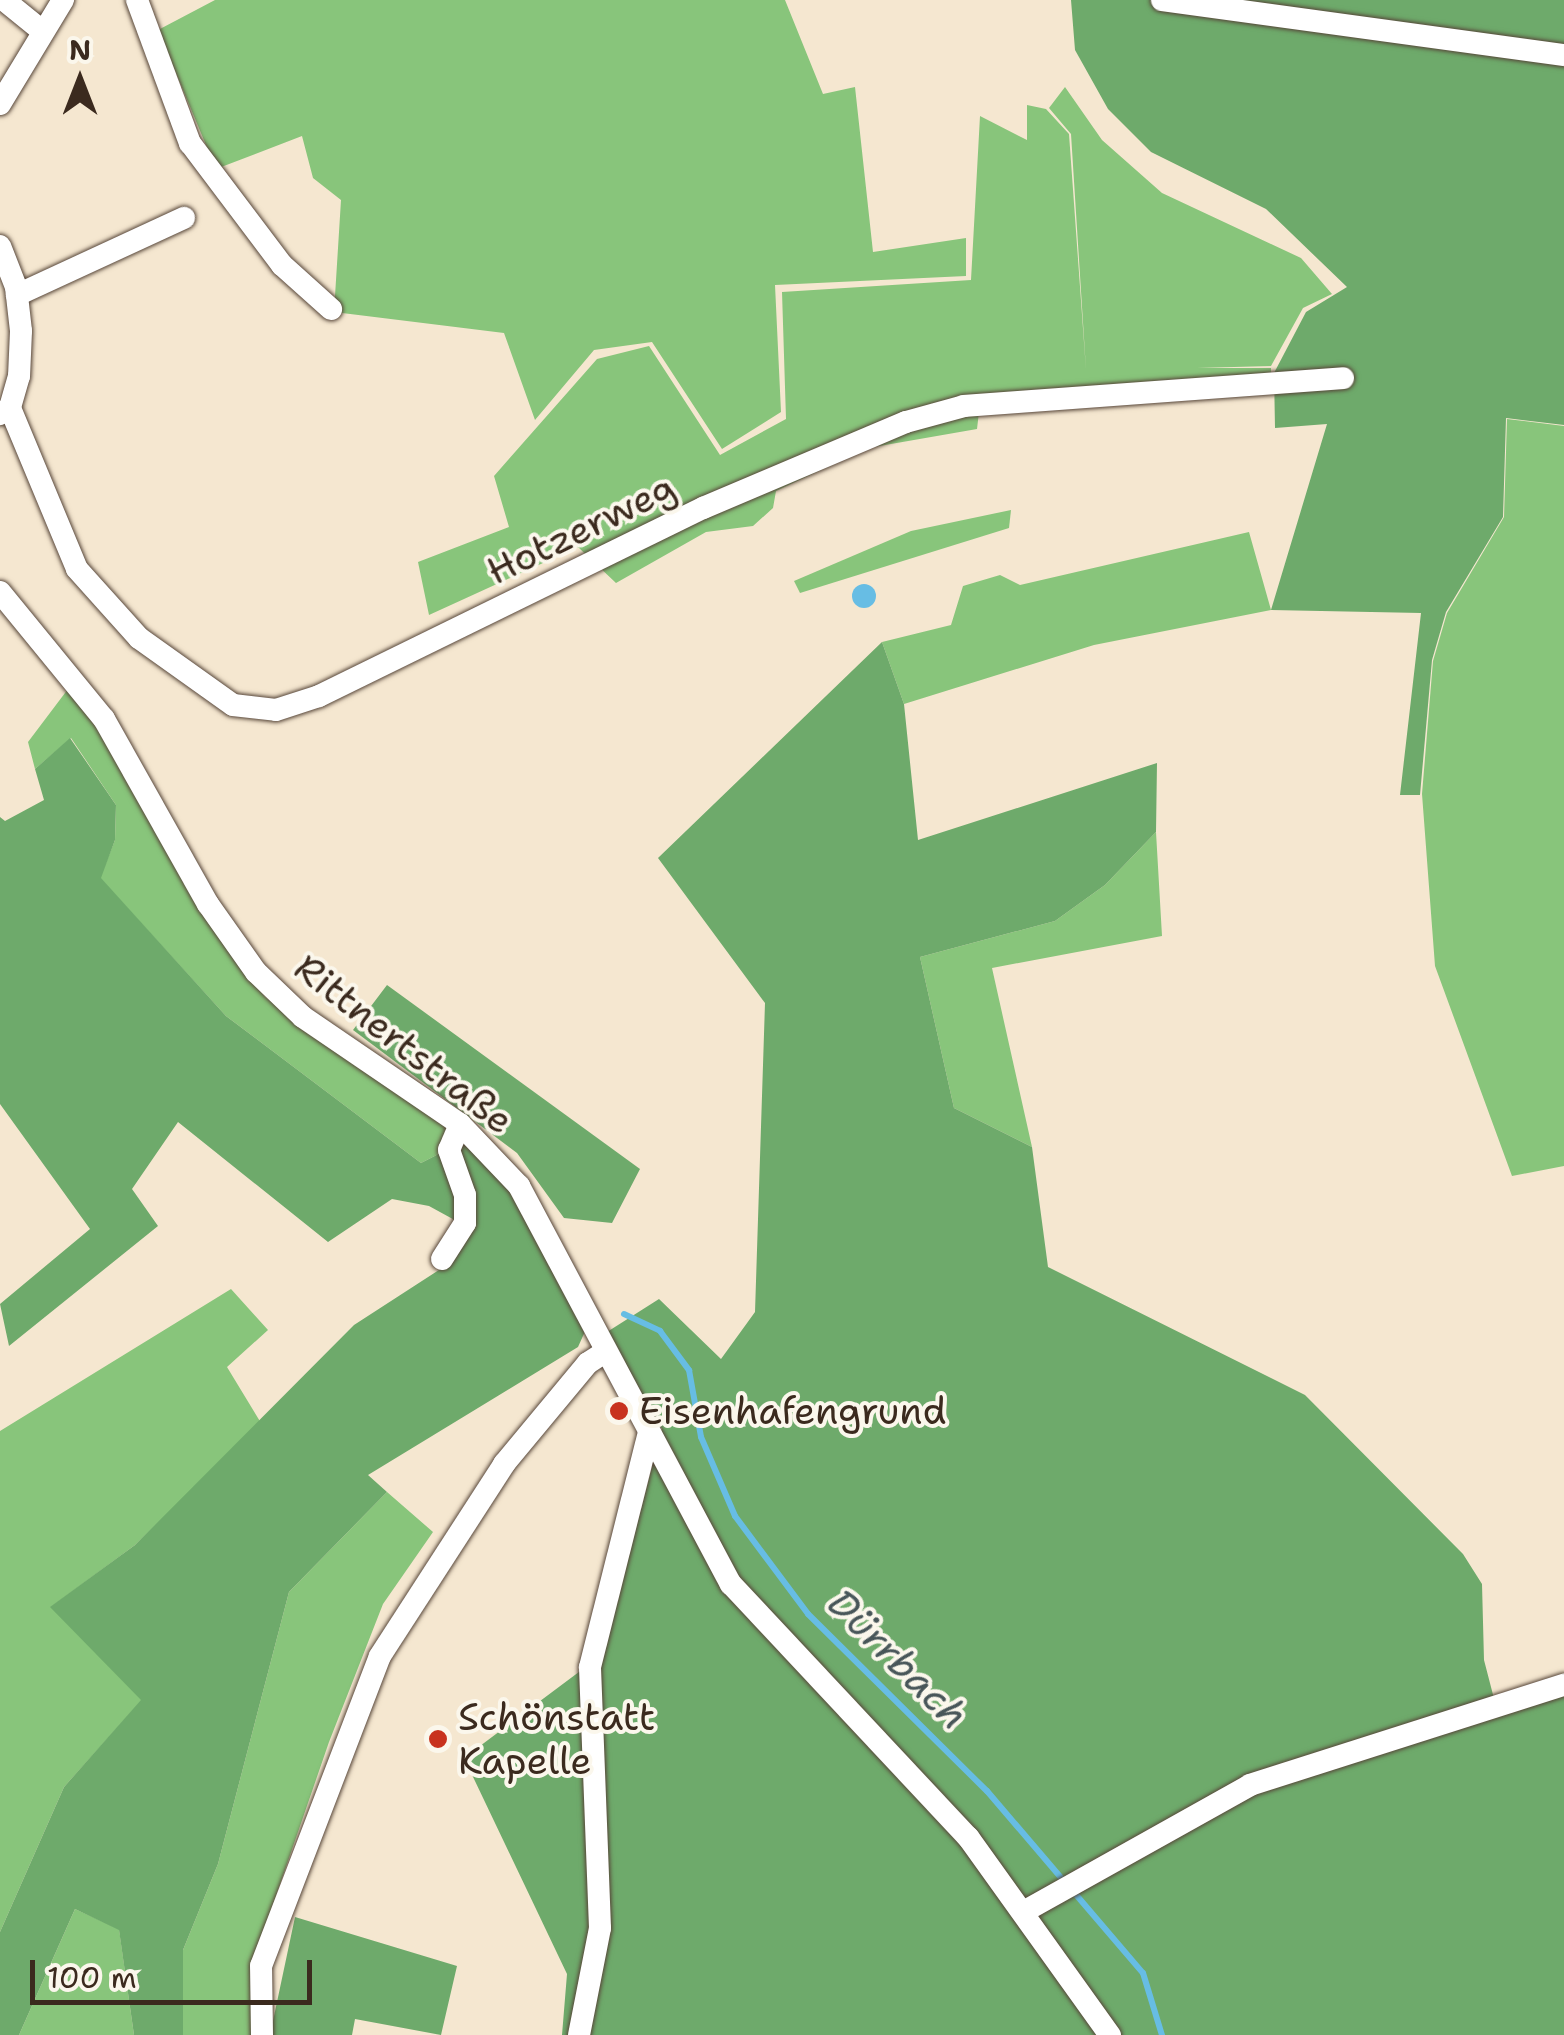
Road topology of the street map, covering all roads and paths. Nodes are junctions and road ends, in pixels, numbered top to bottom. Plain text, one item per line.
1 (4, 0) edge
2 (63, 0) edge
3 (137, 0) edge
4 (1162, 0) edge
5 (41, 30) junction
6 (1564, 55) edge
7 (0, 104) edge
8 (184, 218) dead end
9 (0, 246) edge
10 (17, 295) junction
11 (331, 309) dead end
12 (1343, 378) dead end
13 (5, 411) edge
14 (0, 592) edge
15 (460, 1124) junction
16 (442, 1259) dead end
17 (605, 1352) junction
18 (648, 1436) junction
19 (1564, 1685) edge
20 (1026, 1910) junction
21 (262, 2035) edge
22 (579, 2035) edge
23 (1110, 2035) edge

1 - 5 street
2 - 5 street
3 - 11 street
4 - 6 street
5 - 7 street
8 - 10 street
9 - 10 street
10 - 13 street
12 - 13 street, Hotzerweg
14 - 15 street, Rittnertstraße
15 - 16 street
15 - 17 street, Rittnertstraße
17 - 18 street, Rittnertstraße
17 - 21 street
18 - 20 street, Rittnertstraße
18 - 22 street
19 - 20 street
20 - 23 street, Rittnertstraße

